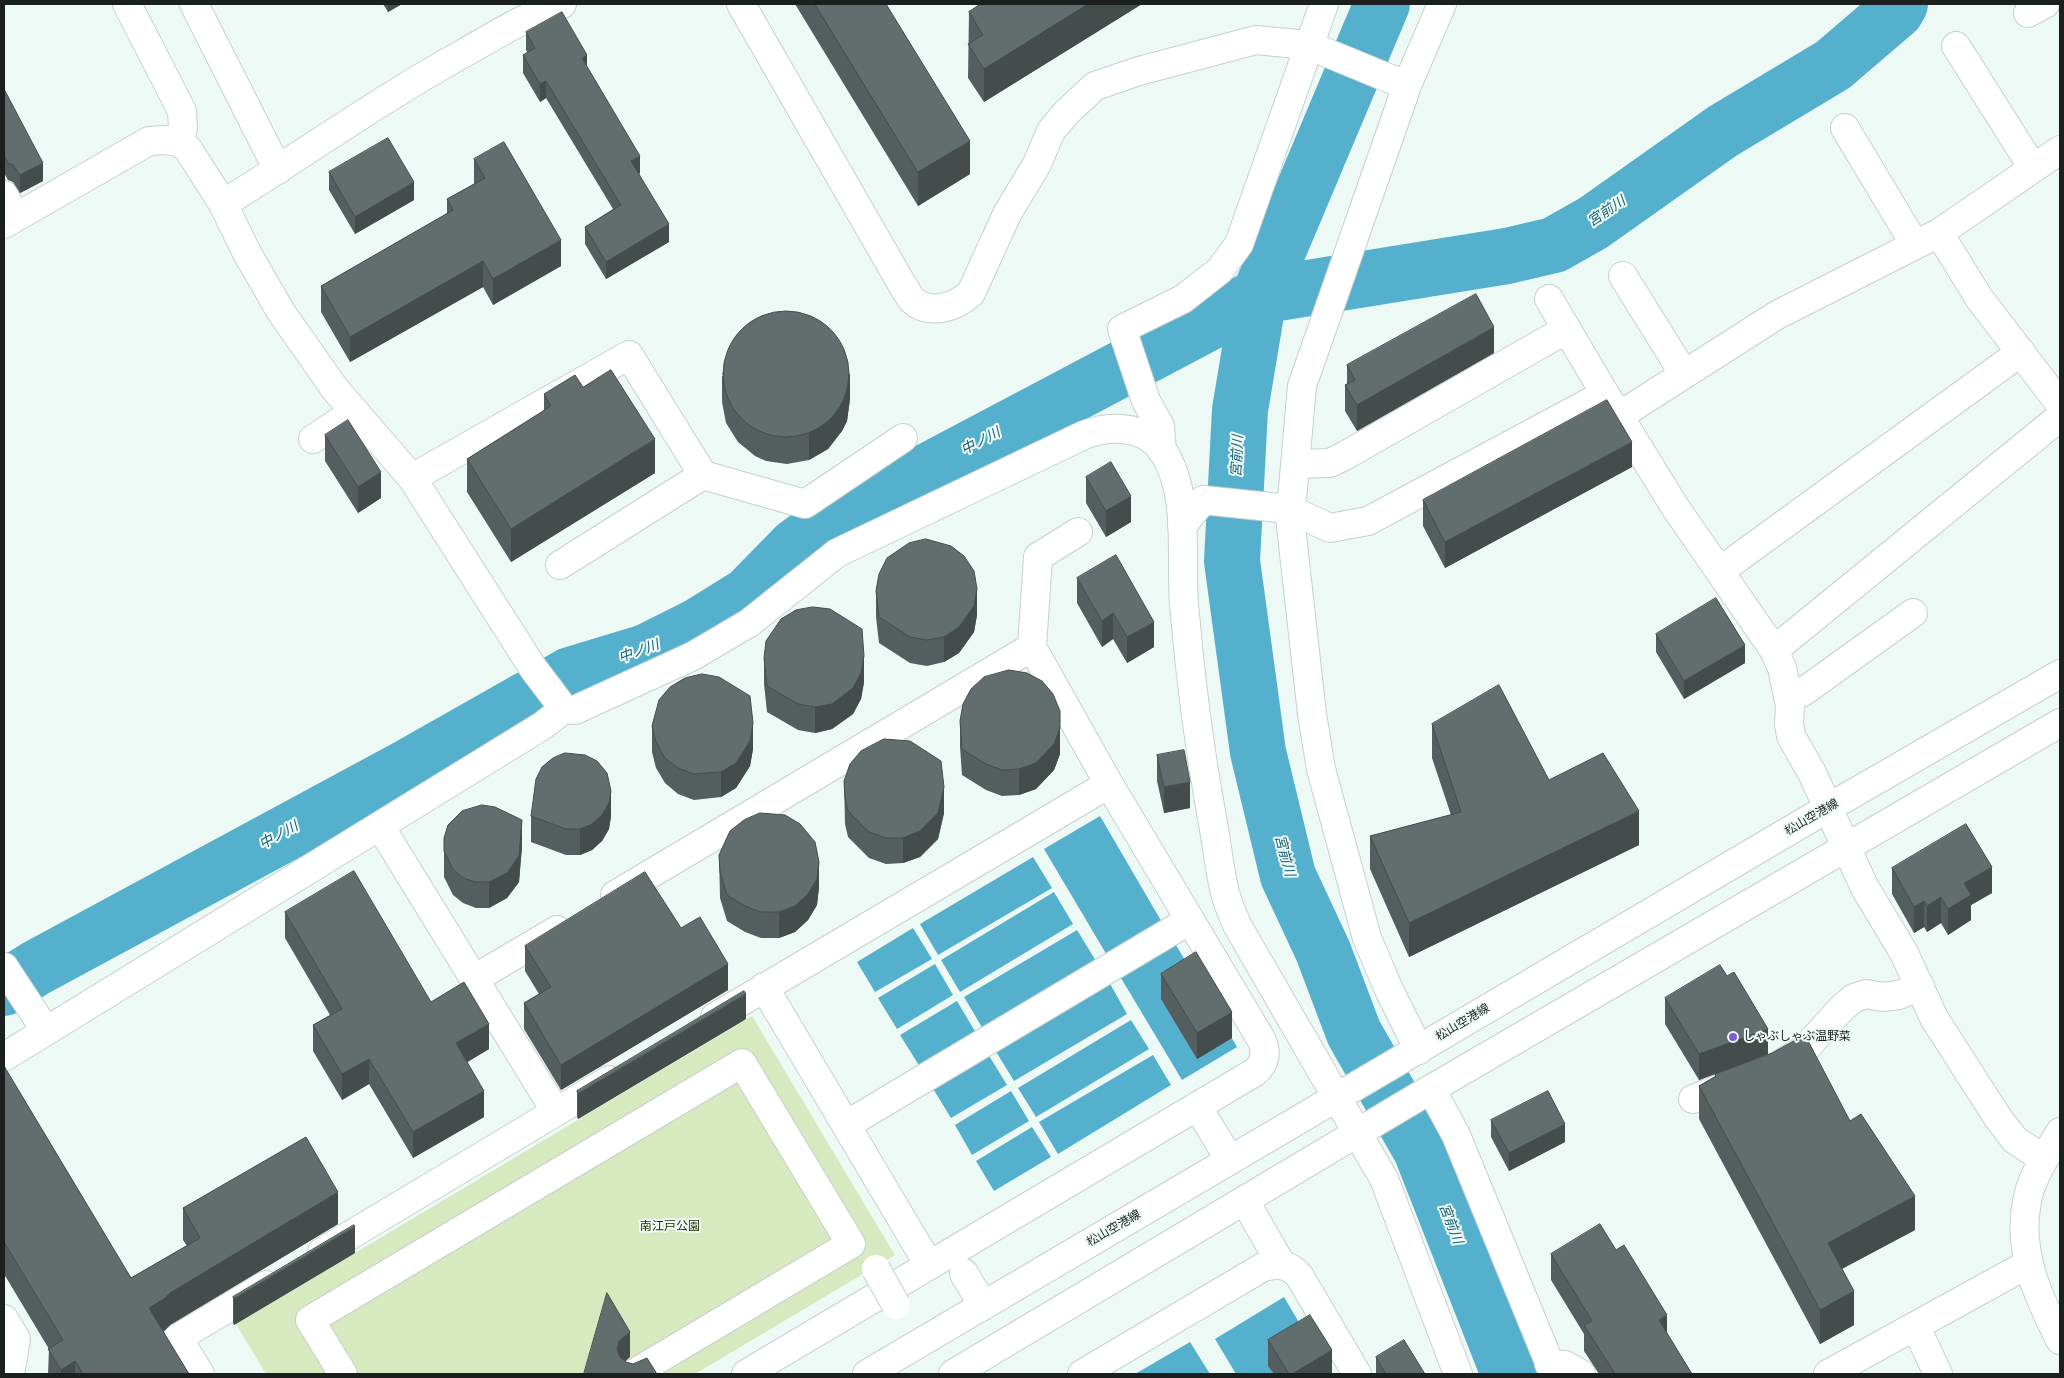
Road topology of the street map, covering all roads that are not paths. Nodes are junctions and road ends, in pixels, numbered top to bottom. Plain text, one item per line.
1 (127, 4) edge
2 (194, 4) edge
3 (562, 4) edge
4 (740, 4) edge
5 (1324, 4) edge
6 (1442, 4) edge
7 (534, 8) edge
8 (1956, 46) dead end
9 (1317, 48) junction
10 (1400, 81) junction
11 (1844, 128) dead end
12 (178, 142) junction
13 (2060, 150) edge
14 (2033, 168) junction
15 (278, 170) junction
16 (223, 204) junction
17 (8, 212) edge
18 (1939, 232) junction
19 (1915, 245) junction
20 (1623, 276) dead end
21 (1549, 299) dead end
22 (1567, 329) junction
23 (2021, 352) junction
24 (1684, 374) junction
25 (2060, 404) edge
26 (1612, 405) junction
27 (2060, 417) edge
28 (903, 438) dead end
29 (1162, 451) junction
30 (1295, 464) junction
31 (423, 472) junction
32 (703, 475) junction
33 (1289, 509) junction
34 (1182, 526) junction
35 (1078, 532) dead end
36 (560, 565) dead end
37 (1720, 571) junction
38 (1914, 613) dead end
39 (1032, 647) junction
40 (1774, 650) junction
41 (2060, 674) edge
42 (1788, 697) junction
43 (559, 705) junction
44 (2060, 723) edge
45 (1109, 784) junction
46 (1828, 808) junction
47 (380, 826) junction
48 (1845, 846) junction
49 (1190, 920) junction
50 (5, 968) edge
51 (474, 979) junction
52 (1920, 986) junction
53 (764, 987) junction
54 (46, 1031) junction
55 (689, 1032) edge
56 (1413, 1053) junction
57 (4, 1056) edge
58 (631, 1067) edge
59 (1347, 1092) junction
60 (1427, 1092) junction
61 (1693, 1099) dead end
62 (1197, 1106) junction
63 (556, 1112) junction
64 (846, 1125) junction
65 (1366, 1130) junction
66 (2060, 1132) edge
67 (2044, 1159) junction
68 (1230, 1160) junction
69 (1244, 1201) junction
70 (851, 1244) junction
71 (1281, 1264) junction
72 (2028, 1264) junction
73 (929, 1265) junction
74 (965, 1276) dead end
75 (896, 1305) dead end
76 (983, 1306) junction
77 (4, 1319) edge
78 (1916, 1327) junction
79 (2060, 1340) edge
80 (1552, 1369) edge
81 (10, 1374) edge
82 (200, 1374) edge
83 (343, 1374) edge
84 (633, 1374) edge
85 (746, 1374) edge
86 (867, 1374) edge
87 (954, 1374) edge
88 (1082, 1374) edge
89 (1357, 1374) edge
90 (1458, 1374) edge
91 (1581, 1374) edge
92 (1828, 1374) edge
93 (1938, 1374) edge

1 - 12 street
2 - 15 street
3 - 7 street
4 - 9 street
5 - 9 street
6 - 10 street
7 - 15 street
8 - 14 street
9 - 10 street
9 - 29 street
10 - 30 street
11 - 19 street
12 - 16 street
12 - 17 street
13 - 14 street
14 - 18 street
15 - 16 street
16 - 31 street
18 - 19 street
18 - 23 street
19 - 24 street
20 - 24 street
21 - 22 street
22 - 26 street
22 - 30 street
23 - 25 street
23 - 37 street
24 - 26 street
26 - 33 street
26 - 37 street
27 - 40 street
28 - 32 street
29 - 34 street
29 - 43 street
30 - 33 street
31 - 32 street
31 - 43 street
32 - 36 street
33 - 34 street
33 - 56 street
34 - 59 street
35 - 39 street
37 - 40 street
38 - 42 street
39 - 45 street
39 - 51 street
40 - 42 street
41 - 46 street, 松山空港線
42 - 46 street
43 - 47 street
44 - 48 street
45 - 49 street
45 - 53 street
46 - 48 street
46 - 56 street, 松山空港線
47 - 51 street
47 - 54 street
48 - 52 street
48 - 60 street
49 - 62 street
49 - 64 street
50 - 54 street
51 - 63 street
52 - 61 street
52 - 67 street
53 - 55 street
53 - 64 street
54 - 57 street
56 - 59 street, 松山空港線
58 - 63 street
59 - 65 street
59 - 68 street, 松山空港線
60 - 65 street
60 - 80 street
62 - 68 street
62 - 73 street
63 - 82 street
64 - 73 street
65 - 69 street
65 - 90 street
66 - 67 street
67 - 72 street
68 - 76 street, 松山空港線
69 - 71 street
69 - 87 street
70 - 75 street, bridge
70 - 83 street
70 - 84 street
71 - 88 street
71 - 89 street
72 - 78 street
72 - 79 street
73 - 85 street
74 - 76 street
76 - 86 street, 松山空港線
77 - 81 street
78 - 92 street
78 - 93 street
80 - 91 street

